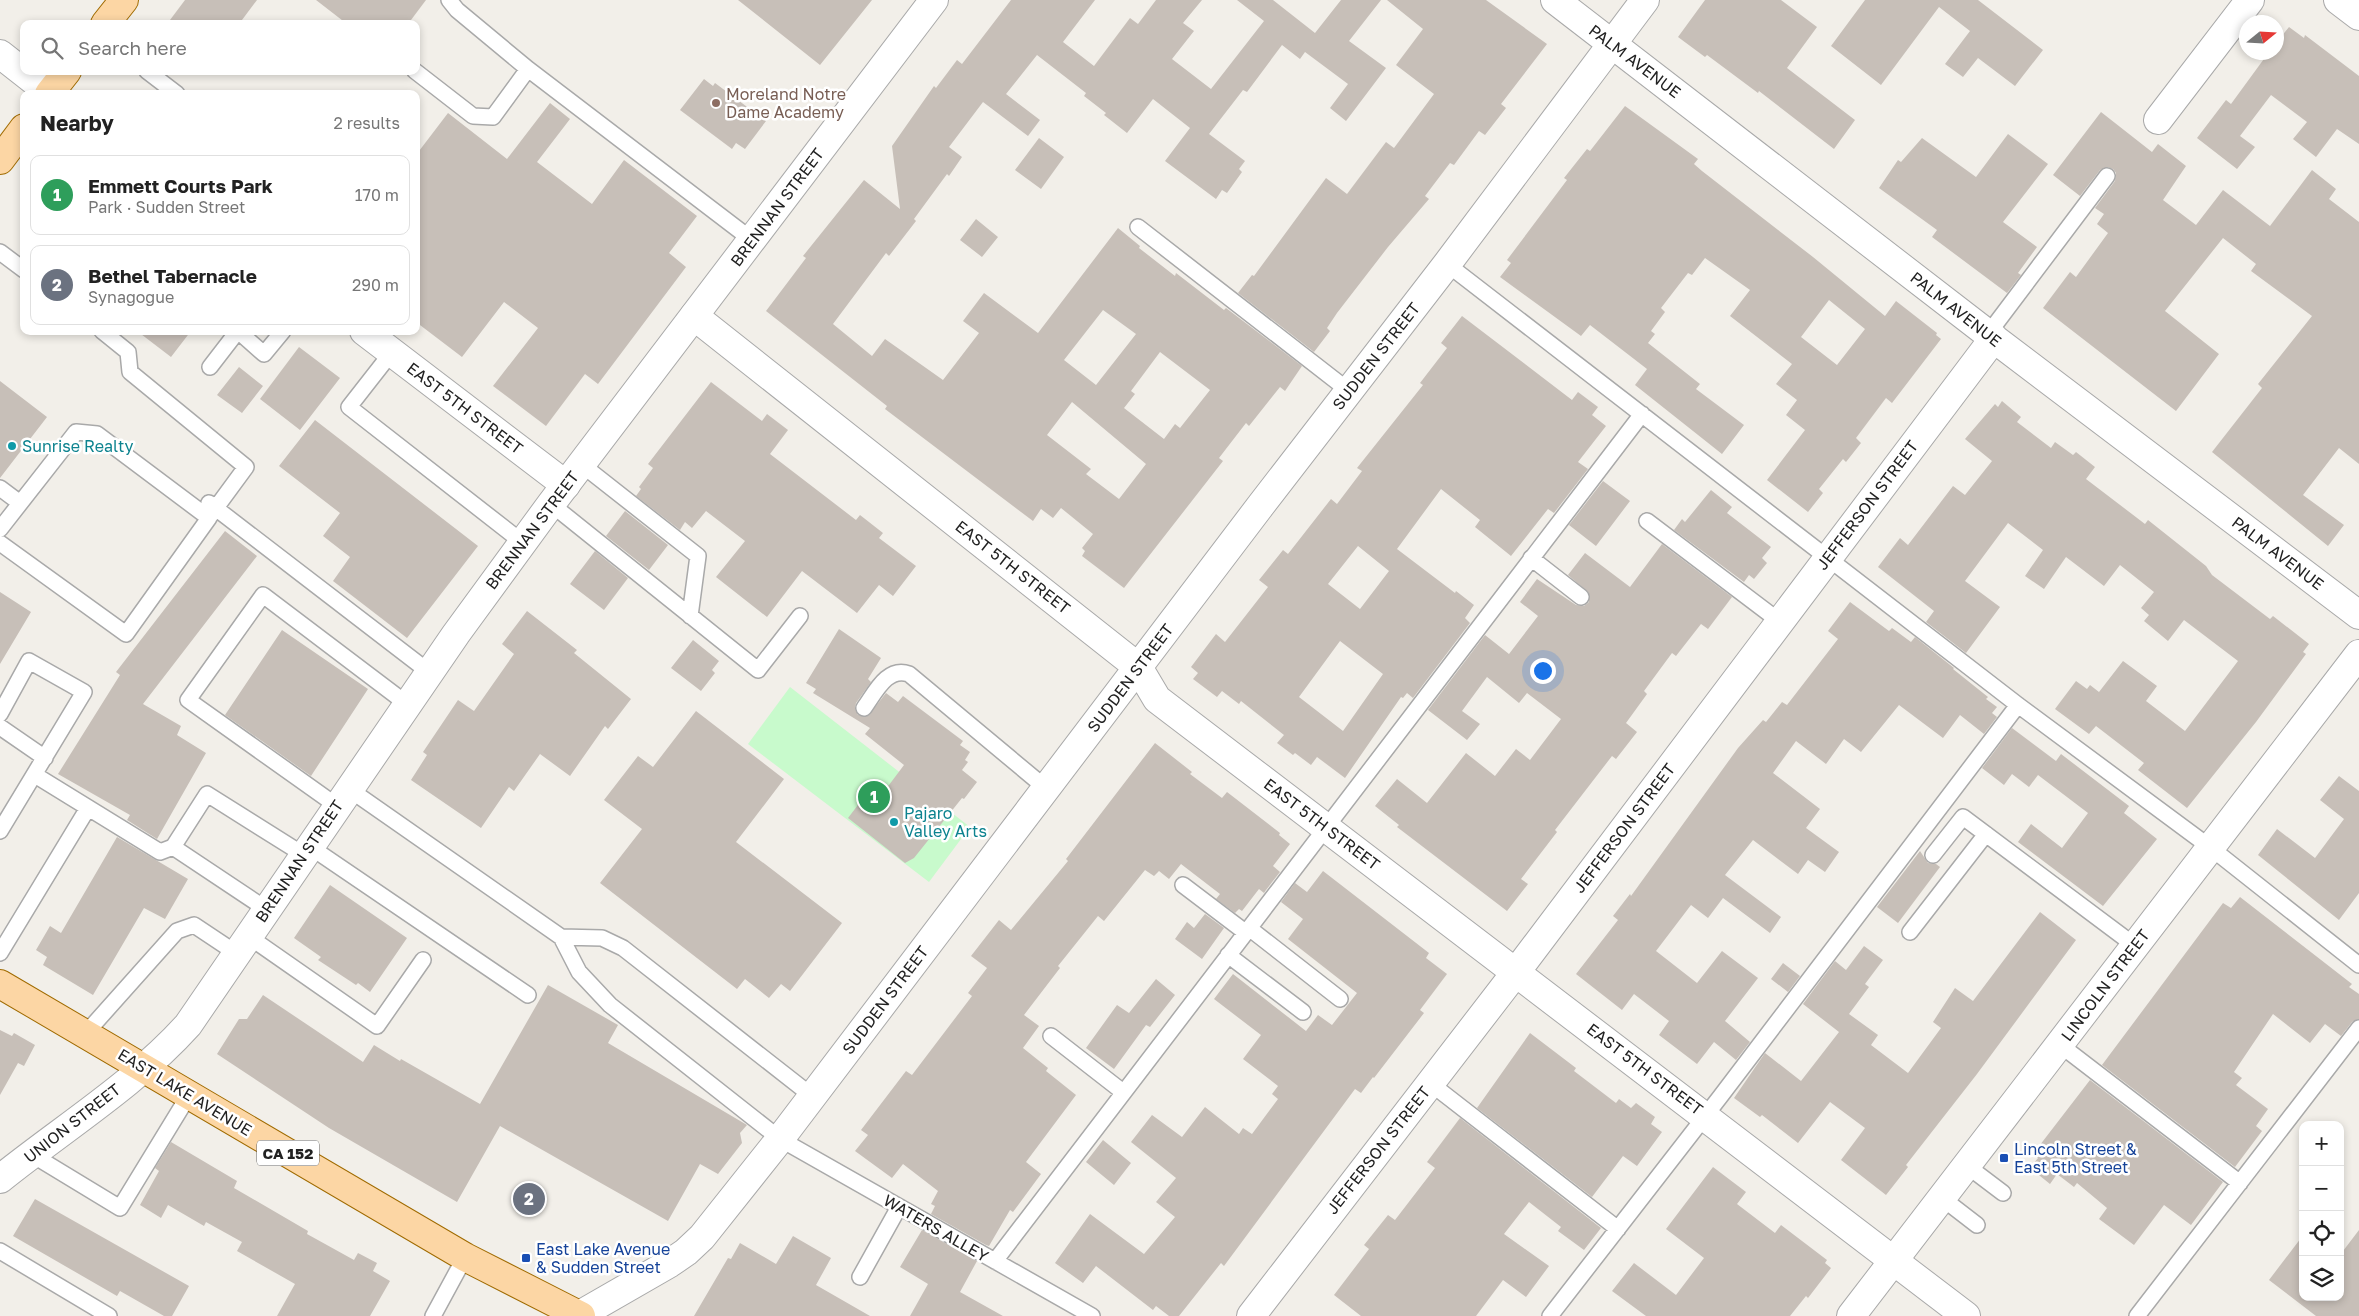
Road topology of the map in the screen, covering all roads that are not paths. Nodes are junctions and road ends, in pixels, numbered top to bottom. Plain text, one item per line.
1 (124, 0) edge
2 (450, 0) edge
3 (934, 0) edge
4 (1555, 0) edge
5 (1644, 0) edge
6 (2250, 0) edge
7 (2338, 0) edge
8 (2359, 16) edge
9 (108, 20) edge
10 (1612, 43) junction
11 (0, 54) edge
12 (528, 69) junction
13 (20, 70) edge
14 (26, 75) edge
15 (64, 75) edge
16 (152, 75) edge
17 (420, 75) edge
18 (45, 90) edge
19 (53, 90) edge
20 (172, 90) edge
21 (2158, 120) dead end
22 (20, 133) edge
23 (0, 160) edge
24 (2107, 176) dead end
25 (1138, 227) dead end
26 (752, 240) junction
27 (0, 252) edge
28 (1447, 264) junction
29 (20, 267) edge
30 (694, 316) junction
31 (107, 335) edge
32 (235, 335) edge
33 (241, 335) edge
34 (280, 335) edge
35 (369, 335) edge
36 (1991, 336) junction
37 (392, 352) junction
38 (210, 367) dead end
39 (1349, 391) junction
40 (1642, 414) junction
41 (566, 484) junction
42 (0, 488) edge
43 (20, 503) junction
44 (211, 510) junction
45 (1647, 521) dead end
46 (0, 529) edge
47 (522, 542) junction
48 (0, 543) edge
49 (1827, 557) junction
50 (1531, 558) junction
51 (1581, 598) dead end
52 (2359, 614) edge
53 (690, 616) junction
54 (800, 616) dead end
55 (1780, 621) junction
56 (2359, 654) edge
57 (1138, 667) junction
58 (429, 672) junction
59 (407, 704) junction
60 (2018, 705) junction
61 (864, 708) dead end
62 (0, 714) edge
63 (0, 727) edge
64 (45, 758) junction
65 (35, 775) junction
66 (1047, 789) junction
67 (343, 797) junction
68 (88, 808) junction
69 (1326, 827) junction
70 (0, 831) edge
71 (1986, 834) junction
72 (173, 847) junction
73 (2211, 848) junction
74 (307, 850) junction
75 (1933, 855) dead end
76 (1183, 885) dead end
77 (266, 909) junction
78 (1247, 930) junction
79 (1910, 932) dead end
80 (561, 937) junction
81 (242, 945) junction
82 (2134, 945) junction
83 (0, 952) edge
84 (1228, 955) junction
85 (423, 960) dead end
86 (2359, 965) edge
87 (1516, 972) junction
88 (0, 984) edge
89 (528, 995) dead end
90 (1340, 999) dead end
91 (1303, 1012) dead end
92 (2359, 1028) edge
93 (86, 1033) junction
94 (1051, 1036) dead end
95 (2060, 1044) junction
96 (143, 1068) junction
97 (1430, 1083) junction
98 (1124, 1092) junction
99 (190, 1095) junction
100 (812, 1096) junction
101 (1706, 1116) junction
102 (780, 1139) junction
103 (31, 1154) junction
104 (1966, 1165) junction
105 (0, 1178) edge
106 (2240, 1183) junction
107 (2003, 1193) dead end
108 (1942, 1198) junction
109 (899, 1206) junction
110 (1977, 1225) dead end
111 (1618, 1229) junction
112 (0, 1251) edge
113 (465, 1257) junction
114 (1893, 1260) junction
115 (995, 1261) junction
116 (860, 1277) dead end
117 (109, 1316) edge
118 (432, 1316) edge
119 (579, 1316) edge
120 (1092, 1316) edge
121 (1251, 1316) edge
122 (1550, 1316) edge
123 (1850, 1316) edge
124 (1966, 1316) edge
125 (2137, 1316) edge

1 - 9 main road
2 - 12 lane
3 - 26 street, BRENNAN STREET
4 - 10 street, PALM AVENUE
5 - 10 street, SUDDEN STREET
6 - 21 street
7 - 8 street
10 - 28 street, SUDDEN STREET
10 - 36 street, PALM AVENUE
11 - 13 street
12 - 17 lane
12 - 26 lane
14 - 18 street
15 - 19 main road
16 - 20 lane
22 - 23 main road
24 - 36 lane
25 - 39 lane
26 - 30 street, BRENNAN STREET
27 - 29 lane
28 - 39 street, SUDDEN STREET
28 - 40 lane
30 - 41 street, BRENNAN STREET
30 - 57 street, EAST 5TH STREET
31 - 44 lane
32 - 38 lane
33 - 34 lane
35 - 37 street, EAST 5TH STREET
36 - 49 street, JEFFERSON STREET
36 - 52 street, PALM AVENUE
37 - 41 street, EAST 5TH STREET
37 - 47 lane
39 - 57 street, SUDDEN STREET
40 - 49 lane
40 - 50 lane
41 - 47 street, BRENNAN STREET
41 - 53 lane
41 - 53 lane
42 - 43 lane
43 - 44 lane
43 - 46 lane
44 - 48 lane
44 - 58 lane
45 - 55 lane
47 - 58 street, BRENNAN STREET
49 - 55 street, JEFFERSON STREET
49 - 60 lane
50 - 51 lane
50 - 69 lane
53 - 54 lane
55 - 87 street, JEFFERSON STREET
56 - 73 street, LINCOLN STREET
57 - 66 street, SUDDEN STREET
57 - 69 street, EAST 5TH STREET
58 - 59 street, BRENNAN STREET
59 - 67 street, BRENNAN STREET
59 - 67 lane
60 - 73 lane
60 - 101 lane
61 - 66 lane
62 - 64 lane
63 - 64 lane
64 - 65 lane
65 - 68 lane
65 - 70 lane
66 - 100 street, SUDDEN STREET
67 - 74 street, BRENNAN STREET
67 - 80 lane
68 - 72 lane
68 - 83 lane
69 - 78 lane
69 - 87 street, EAST 5TH STREET
71 - 75 lane
71 - 79 lane
71 - 82 lane
72 - 74 lane
72 - 77 lane
73 - 82 street, LINCOLN STREET
73 - 86 lane
74 - 77 street, BRENNAN STREET
74 - 89 lane
76 - 78 lane
77 - 81 street, BRENNAN STREET
78 - 84 lane
78 - 90 lane
80 - 100 lane
80 - 102 lane, WATERS ALLEY
81 - 85 lane
81 - 93 lane
81 - 96 street, BRENNAN STREET
82 - 95 street, LINCOLN STREET
84 - 91 lane
84 - 98 lane
87 - 97 street, JEFFERSON STREET
87 - 101 street, EAST 5TH STREET
88 - 93 main road, EAST LAKE AVENUE / CA 152
92 - 106 lane
93 - 96 main road, EAST LAKE AVENUE / CA 152
94 - 98 lane
95 - 104 street, LINCOLN STREET
95 - 106 lane
96 - 99 main road, EAST LAKE AVENUE / CA 152
96 - 103 street, UNION STREET
97 - 111 lane
97 - 121 street, JEFFERSON STREET
98 - 115 lane
99 - 103 lane
99 - 113 main road, EAST LAKE AVENUE / CA 152
100 - 102 street, SUDDEN STREET
101 - 111 lane
101 - 114 street, EAST 5TH STREET
102 - 109 lane, WATERS ALLEY
102 - 119 street, SUDDEN STREET
103 - 105 street, UNION STREET
104 - 107 lane
104 - 108 street, LINCOLN STREET
106 - 125 lane
108 - 110 lane
108 - 114 street, LINCOLN STREET
109 - 115 lane, WATERS ALLEY
109 - 116 lane
111 - 122 lane
112 - 117 lane
113 - 118 lane
113 - 119 main road, EAST LAKE AVENUE / CA 152
114 - 123 street, LINCOLN STREET
114 - 124 street, EAST 5TH STREET
115 - 120 lane, WATERS ALLEY

